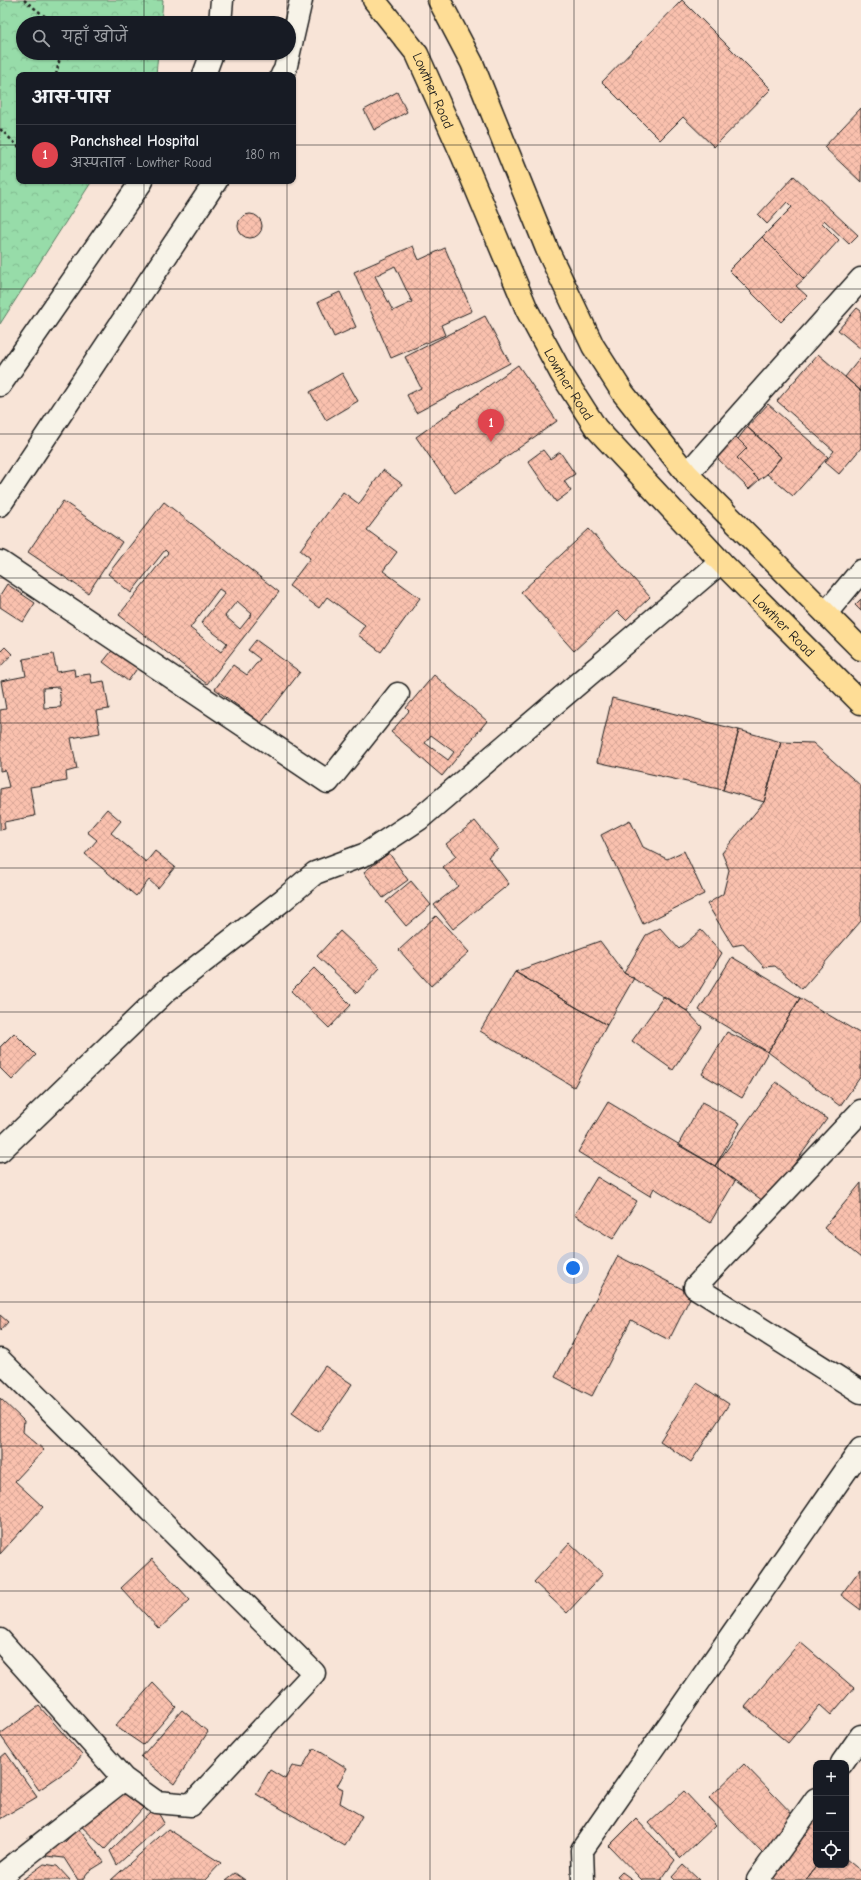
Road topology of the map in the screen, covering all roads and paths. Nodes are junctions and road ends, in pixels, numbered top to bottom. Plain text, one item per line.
1 (24, 0) edge
2 (222, 0) edge
3 (301, 0) edge
4 (374, 0) edge
5 (439, 0) edge
6 (44, 16) edge
7 (221, 16) edge
8 (296, 22) edge
9 (59, 60) edge
10 (209, 60) edge
11 (287, 60) edge
12 (57, 72) edge
13 (205, 72) edge
14 (284, 72) edge
15 (0, 129) edge
16 (16, 144) edge
17 (140, 184) edge
18 (214, 184) edge
19 (861, 279) edge
20 (0, 385) edge
21 (687, 474) junction
22 (0, 506) edge
23 (0, 562) edge
24 (721, 562) junction
25 (861, 571) edge
26 (826, 613) junction
27 (861, 649) edge
28 (398, 694) dead end
29 (861, 703) edge
30 (861, 1111) edge
31 (0, 1151) edge
32 (0, 1360) edge
33 (861, 1392) edge
34 (861, 1449) edge
35 (0, 1640) edge
36 (861, 1736) edge
37 (844, 1760) edge
38 (124, 1779) junction
39 (813, 1803) edge
40 (0, 1876) edge
41 (583, 1880) edge
42 (758, 1880) edge

1 - 6 path
2 - 7 street
3 - 8 street
4 - 24 main road, Lowther Road
5 - 21 main road
9 - 12 path
10 - 13 street
11 - 14 street
15 - 16 path
17 - 20 street
18 - 22 street
19 - 21 street
21 - 26 main road
23 - 28 street
24 - 29 main road, Lowther Road
24 - 31 street
25 - 26 street
26 - 27 main road
30 - 33 street
32 - 38 street
34 - 41 street
35 - 38 street
36 - 37 street
38 - 40 street
39 - 42 street

